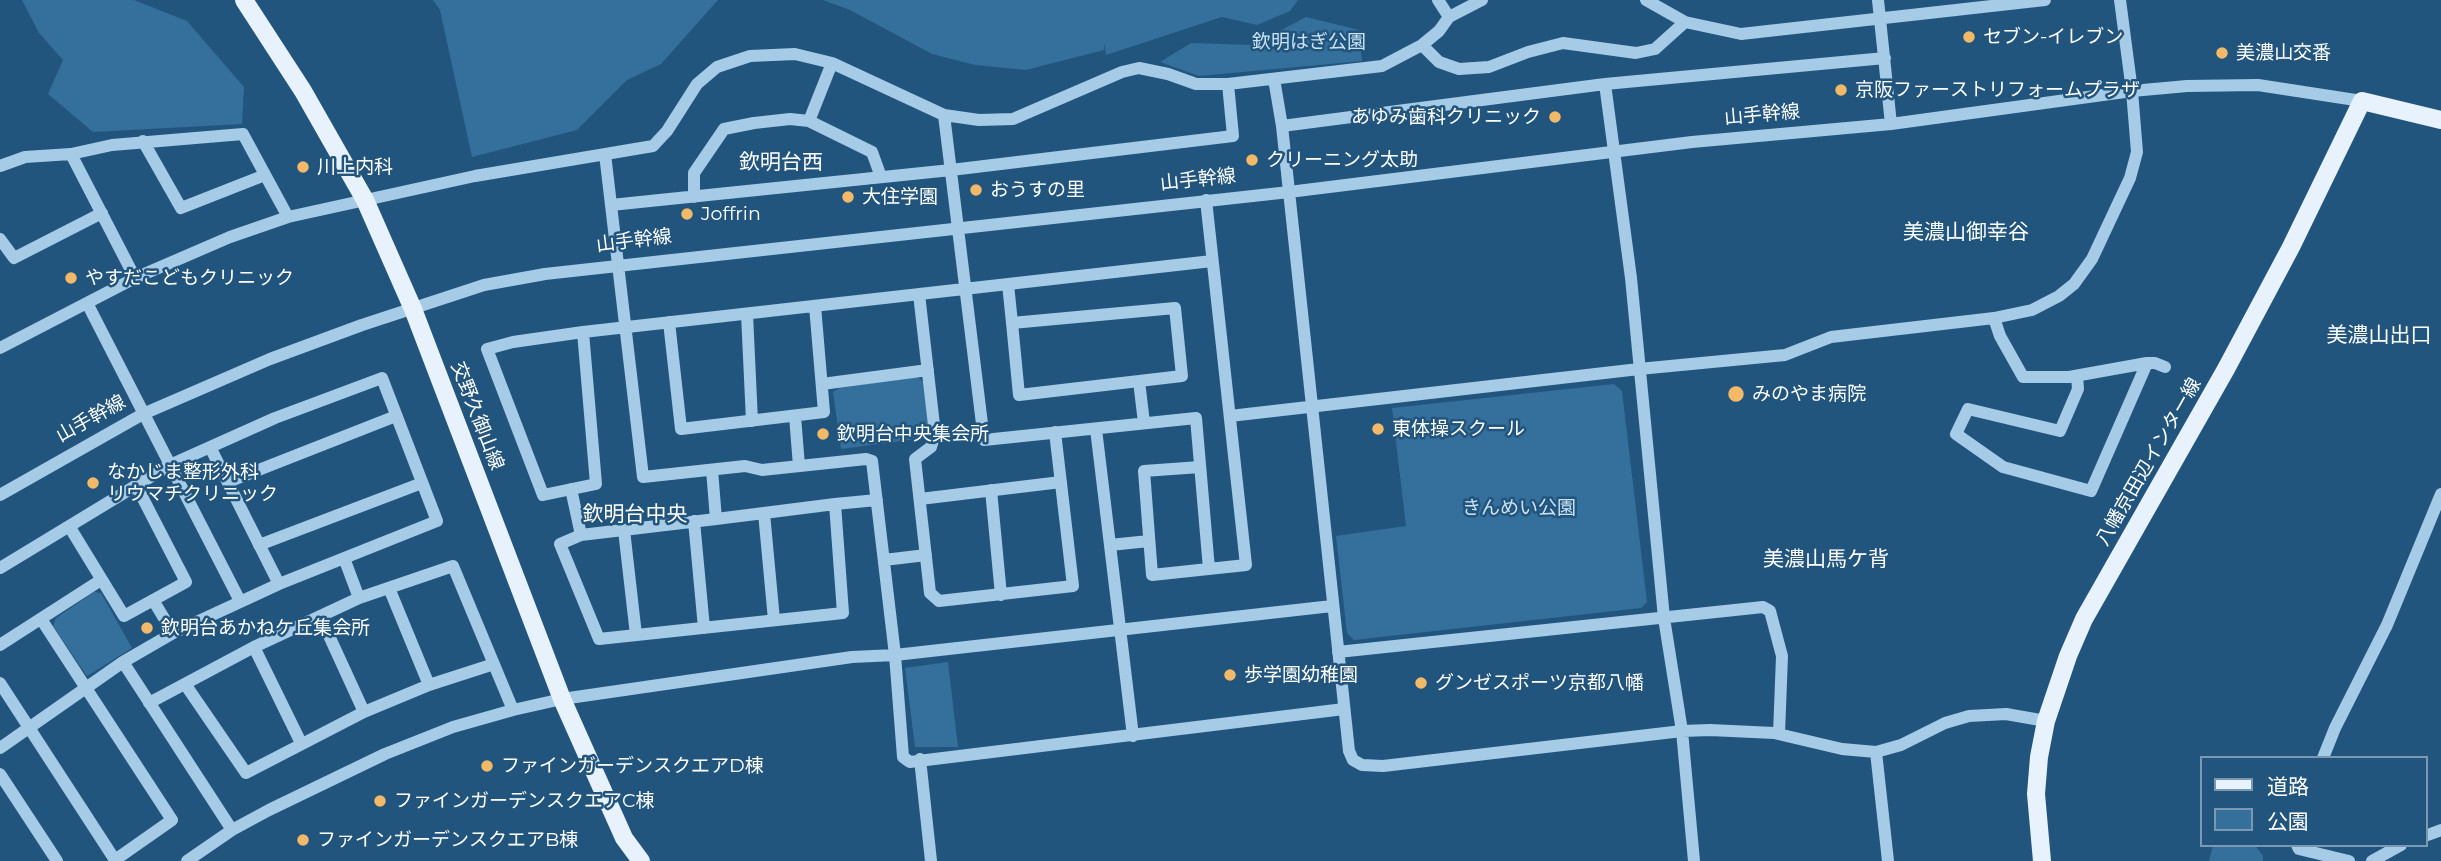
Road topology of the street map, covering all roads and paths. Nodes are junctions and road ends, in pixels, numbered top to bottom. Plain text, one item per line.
1 (244, 0) edge
2 (1438, 0) edge
3 (1482, 0) edge
4 (1646, 0) edge
5 (1878, 0) edge
6 (2045, 0) edge
7 (2120, 0) edge
8 (2023, 2) edge
9 (1449, 17) junction
10 (1880, 17) junction
11 (1685, 22) junction
12 (1422, 46) junction
13 (1885, 58) junction
14 (832, 63) junction
15 (1274, 79) junction
16 (1228, 84) junction
17 (1605, 84) junction
18 (2132, 91) junction
19 (2362, 101) junction
20 (944, 115) junction
21 (2441, 120) edge
22 (809, 121) junction
23 (1891, 124) junction
24 (1282, 126) junction
25 (143, 141) junction
26 (1614, 152) junction
27 (71, 154) junction
28 (605, 154) junction
29 (0, 166) edge
30 (951, 170) junction
31 (265, 176) junction
32 (881, 177) junction
33 (1289, 192) junction
34 (694, 197) junction
35 (365, 200) junction
36 (1206, 200) junction
37 (611, 205) junction
38 (102, 213) junction
39 (288, 217) junction
40 (957, 227) junction
41 (0, 239) edge
42 (1212, 261) junction
43 (618, 264) junction
44 (135, 278) junction
45 (1008, 284) junction
46 (965, 289) junction
47 (919, 294) junction
48 (87, 303) junction
49 (815, 306) junction
50 (413, 309) junction
51 (747, 314) junction
52 (1994, 318) junction
53 (669, 323) junction
54 (1012, 323) junction
55 (625, 327) junction
56 (583, 332) junction
57 (0, 348) edge
58 (2147, 363) junction
59 (2165, 368) dead end
60 (1639, 369) junction
61 (928, 370) junction
62 (2077, 376) junction
63 (1139, 381) junction
64 (822, 383) junction
65 (1310, 406) junction
66 (144, 414) junction
67 (396, 416) junction
68 (795, 416) junction
69 (1230, 416) junction
70 (752, 421) junction
71 (1144, 423) junction
72 (1096, 429) junction
73 (1055, 432) junction
74 (210, 447) junction
75 (170, 465) junction
76 (799, 466) junction
77 (1200, 467) junction
78 (712, 470) junction
79 (228, 482) junction
80 (1061, 482) junction
81 (422, 483) junction
82 (136, 485) junction
83 (571, 489) junction
84 (991, 490) junction
85 (2441, 494) edge
86 (0, 495) edge
87 (920, 499) junction
88 (877, 500) junction
89 (835, 504) junction
90 (764, 513) junction
91 (716, 519) junction
92 (694, 521) junction
93 (69, 526) junction
94 (624, 530) junction
95 (581, 535) junction
96 (1149, 541) junction
97 (259, 545) junction
98 (1110, 545) junction
99 (926, 555) junction
100 (345, 558) junction
101 (884, 560) junction
102 (0, 568) edge
103 (1209, 569) junction
104 (102, 580) junction
105 (279, 584) junction
106 (389, 587) junction
107 (1001, 595) junction
108 (359, 598) junction
109 (153, 600) junction
110 (240, 601) junction
111 (1332, 606) junction
112 (320, 616) junction
113 (1664, 618) junction
114 (41, 619) junction
115 (774, 620) junction
116 (704, 628) junction
117 (1120, 629) junction
118 (173, 634) junction
119 (636, 635) junction
120 (0, 645) edge
121 (254, 647) junction
122 (1338, 652) junction
123 (895, 655) junction
124 (123, 662) junction
125 (494, 664) junction
126 (0, 683) edge
127 (185, 684) junction
128 (429, 685) junction
129 (86, 688) junction
130 (562, 699) junction
131 (149, 703) junction
132 (1344, 709) junction
133 (513, 710) junction
134 (364, 712) junction
135 (2046, 721) junction
136 (29, 727) junction
137 (1682, 732) junction
138 (1779, 734) junction
139 (1133, 736) junction
140 (301, 743) junction
141 (0, 748) edge
142 (1876, 752) junction
143 (2324, 756) edge
144 (920, 759) junction
145 (0, 774) edge
146 (232, 831) junction
147 (2298, 847) edge
148 (2397, 847) edge
149 (57, 861) edge
150 (187, 861) edge
151 (641, 861) edge
152 (931, 861) edge
153 (1694, 861) edge
154 (1888, 861) edge
155 (2042, 861) edge
156 (2349, 861) edge
157 (2372, 861) edge

1 - 35 main road, 交野久御山線
2 - 9 street
3 - 9 street
4 - 11 street
5 - 10 street
6 - 8 street
7 - 18 street
8 - 10 street
9 - 12 street
10 - 11 street
10 - 13 street
11 - 12 street
12 - 15 street
13 - 17 street
13 - 23 street
14 - 20 street
14 - 22 street
14 - 28 street
15 - 16 street
15 - 24 street
16 - 20 street
16 - 30 street
17 - 24 street
17 - 26 street
18 - 19 street, 山手幹線
18 - 23 street, 山手幹線
18 - 52 street
19 - 21 main road, 山手幹線
19 - 135 main road, 八幡京田辺インター線
20 - 30 street
22 - 32 street
22 - 34 street
23 - 26 street, 山手幹線
24 - 33 street
25 - 27 street
25 - 31 street
25 - 31 street
26 - 33 street, 山手幹線
26 - 60 street
27 - 29 street
27 - 38 street
28 - 35 street
28 - 37 street
30 - 32 street
30 - 40 street
31 - 39 street
32 - 34 street
33 - 36 street, 山手幹線
33 - 65 street
34 - 37 street
35 - 39 street
35 - 50 main road, 交野久御山線
36 - 40 street, 山手幹線
36 - 42 street
37 - 43 street
38 - 41 street
38 - 44 street
39 - 44 street
40 - 43 street, 山手幹線
40 - 46 street
42 - 45 street
42 - 69 street
43 - 50 street, 山手幹線
43 - 55 street
44 - 48 street
45 - 46 street
45 - 54 street
46 - 47 street
46 - 73 street
47 - 49 street
47 - 61 street
48 - 57 street
48 - 66 street
49 - 51 street
49 - 64 street
50 - 66 street, 山手幹線
50 - 130 main road, 交野久御山線
51 - 53 street
51 - 70 street
52 - 60 street
52 - 62 street
53 - 55 street
53 - 70 street
54 - 63 street
54 - 63 street
55 - 56 street
55 - 78 street
56 - 83 street
56 - 83 street
58 - 59 street
58 - 62 street
58 - 62 street
60 - 65 street
60 - 113 street
61 - 64 street
61 - 87 street
63 - 71 street
64 - 68 street
65 - 69 street
65 - 111 street
66 - 75 street
66 - 86 street, 山手幹線
67 - 74 street
67 - 79 street
67 - 81 street
68 - 70 street
68 - 76 street
69 - 103 street
71 - 72 street
71 - 77 street
72 - 73 street
72 - 98 street
73 - 80 street
74 - 75 street
74 - 79 street
75 - 82 street
75 - 110 street
76 - 78 street
76 - 88 street
77 - 96 street
77 - 103 street
78 - 91 street
79 - 97 street
80 - 84 street
80 - 107 street
81 - 97 street
81 - 100 street
82 - 93 street
82 - 109 street
83 - 95 street
84 - 87 street
84 - 107 street
85 - 143 street
87 - 99 street
88 - 89 street
88 - 101 street
89 - 90 street
89 - 115 street
90 - 91 street
90 - 115 street
91 - 92 street
92 - 94 street
92 - 116 street
93 - 102 street
93 - 104 street
94 - 95 street
94 - 119 street
95 - 119 street
96 - 98 street
96 - 103 street
97 - 105 street
98 - 117 street
99 - 101 street
99 - 107 street
100 - 105 street
100 - 108 street
101 - 123 street
104 - 109 street
104 - 114 street
105 - 110 street
106 - 108 street
106 - 125 street
106 - 128 street
108 - 112 street
109 - 118 street
110 - 118 street
111 - 117 street
111 - 122 street
112 - 121 street
112 - 134 street
113 - 122 street
113 - 137 street
113 - 138 street
114 - 120 street
114 - 129 street
115 - 116 street
116 - 119 street
117 - 123 street
117 - 139 street
118 - 124 street
121 - 127 street
121 - 140 street
122 - 132 street
123 - 130 street
123 - 144 street
124 - 129 street
124 - 131 street
125 - 128 street
125 - 133 street
126 - 136 street
127 - 131 street
127 - 140 street
128 - 134 street
129 - 136 street
129 - 136 street
130 - 133 street
130 - 151 main road, 交野久御山線
131 - 146 street
132 - 137 street
132 - 139 street
133 - 146 street
134 - 140 street
135 - 142 street
135 - 155 main road, 八幡京田辺インター線
136 - 141 street
137 - 138 street
137 - 153 street
138 - 142 street
139 - 144 street
142 - 154 street
144 - 152 street
145 - 149 street
146 - 150 street
147 - 156 street
148 - 157 street

